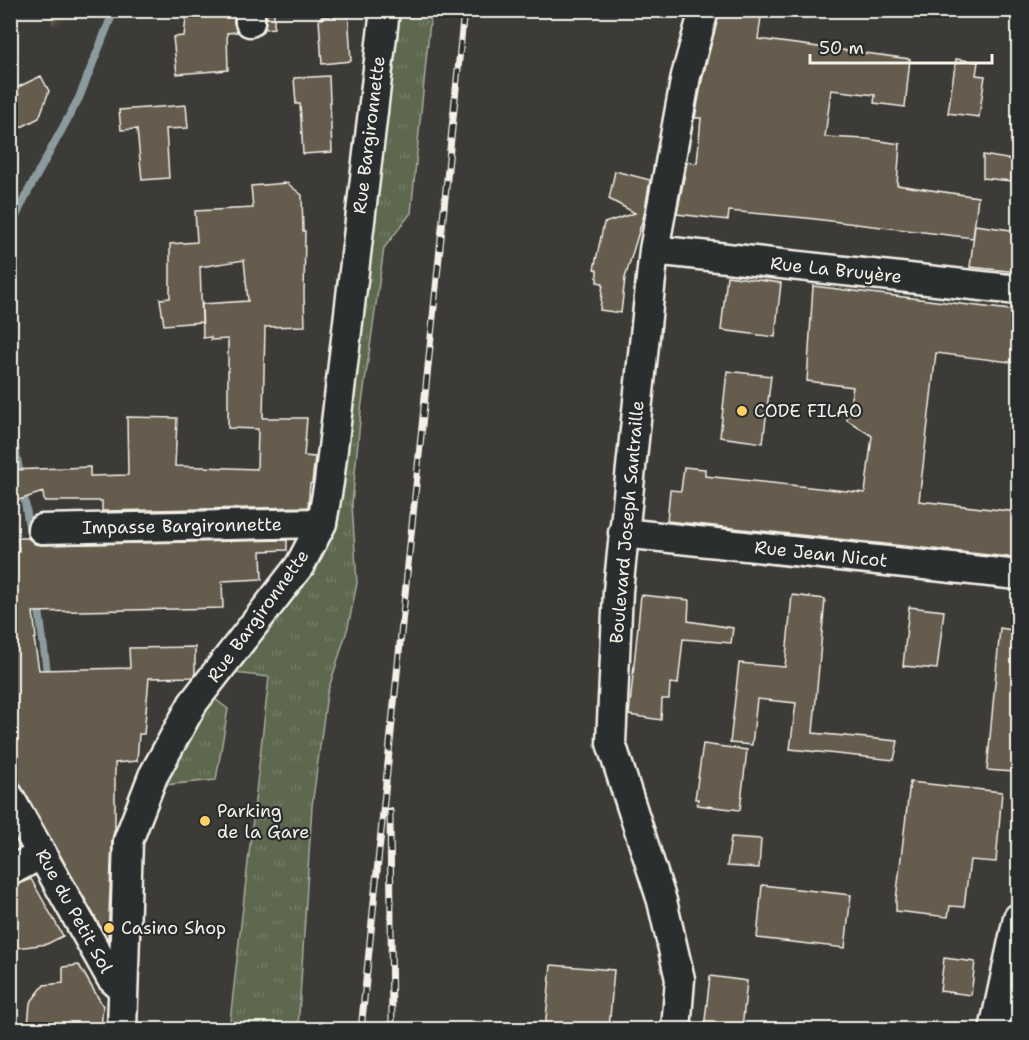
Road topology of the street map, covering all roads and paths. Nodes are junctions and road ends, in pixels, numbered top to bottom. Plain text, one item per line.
1 (385, 10) edge
2 (704, 10) edge
3 (654, 250) junction
4 (1018, 291) edge
5 (322, 523) junction
6 (42, 529) dead end
7 (623, 533) junction
8 (1018, 575) edge
9 (10, 798) edge
10 (42, 854) junction
11 (10, 871) edge
12 (1018, 918) edge
13 (123, 989) junction
14 (122, 1029) edge
15 (676, 1029) edge
16 (994, 1029) edge

1 - 5 street, Rue Bargironnette
2 - 3 street, Boulevard Joseph Santraille
3 - 4 street, Rue La Bruyère
3 - 7 street, Boulevard Joseph Santraille
5 - 6 street, Impasse Bargironnette
5 - 13 street, Rue Bargironnette
7 - 8 street, Rue Jean Nicot
7 - 15 street, Boulevard Joseph Santraille
9 - 10 street, Rue du Petit Sol
10 - 11 street
10 - 13 street, Rue du Petit Sol
12 - 16 street
13 - 14 street, Rue Bargironnette

